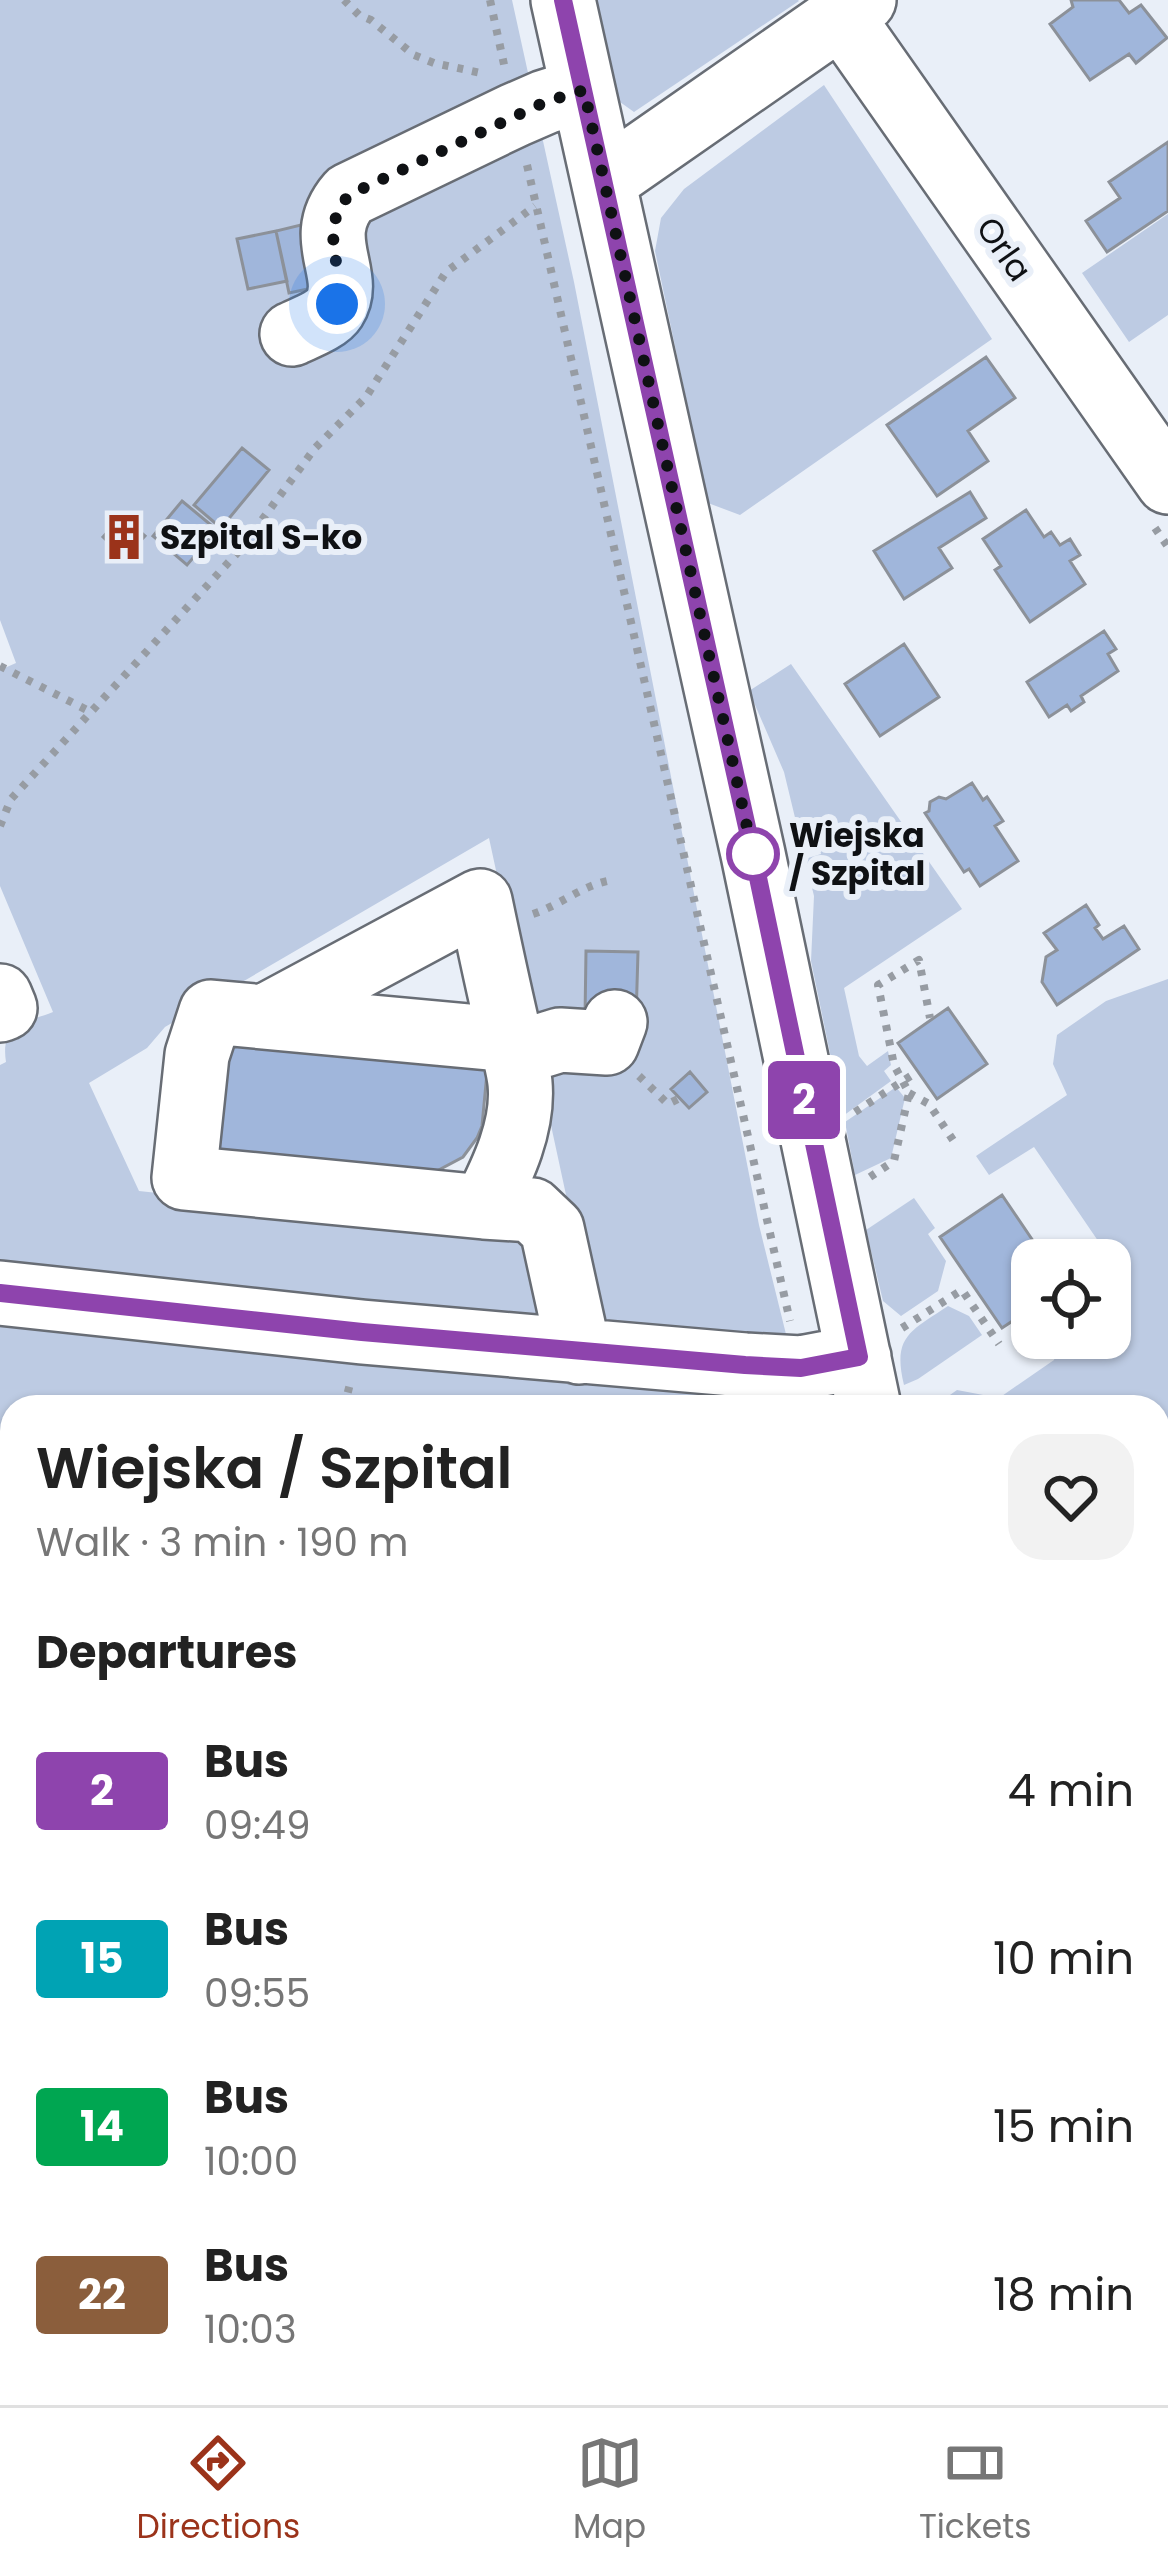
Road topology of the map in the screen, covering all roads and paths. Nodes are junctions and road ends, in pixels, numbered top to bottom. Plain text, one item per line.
1 (344, 0) edge
2 (490, 0) edge
3 (563, 0) edge
4 (852, 8) edge
5 (502, 84) junction
6 (584, 90) junction
7 (604, 181) junction
8 (536, 205) junction
9 (292, 334) dead end
10 (1168, 482) edge
11 (0, 666) edge
12 (92, 712) junction
13 (0, 826) edge
14 (607, 881) dead end
15 (485, 928) junction
16 (0, 996) edge
17 (0, 1010) edge
18 (264, 1017) junction
19 (931, 1018) dead end
20 (615, 1022) dead end
21 (515, 1060) junction
22 (917, 1072) dead end
23 (902, 1080) junction
24 (909, 1094) junction
25 (839, 1123) dead end
26 (955, 1144) dead end
27 (867, 1179) dead end
28 (484, 1207) junction
29 (552, 1229) junction
30 (971, 1284) dead end
31 (962, 1290) junction
32 (0, 1293) edge
33 (999, 1344) dead end
34 (579, 1352) junction
35 (837, 1367) edge

1 - 5 path
2 - 5 path
3 - 6 street
4 - 7 street
4 - 10 street, Orla
5 - 6 street
5 - 8 path
5 - 9 street
6 - 7 street
7 - 35 street
8 - 12 path
8 - 35 path
11 - 12 path
12 - 13 path
14 - 15 path
15 - 18 street
15 - 21 street
16 - 17 street
18 - 21 street
18 - 28 street
19 - 23 path
20 - 21 street
21 - 28 street
21 - 29 street
22 - 23 path
23 - 24 path
23 - 25 path
24 - 26 path
24 - 27 path
28 - 29 street
29 - 34 street
30 - 31 path
31 - 33 path
31 - 35 path
32 - 34 street
34 - 35 street

